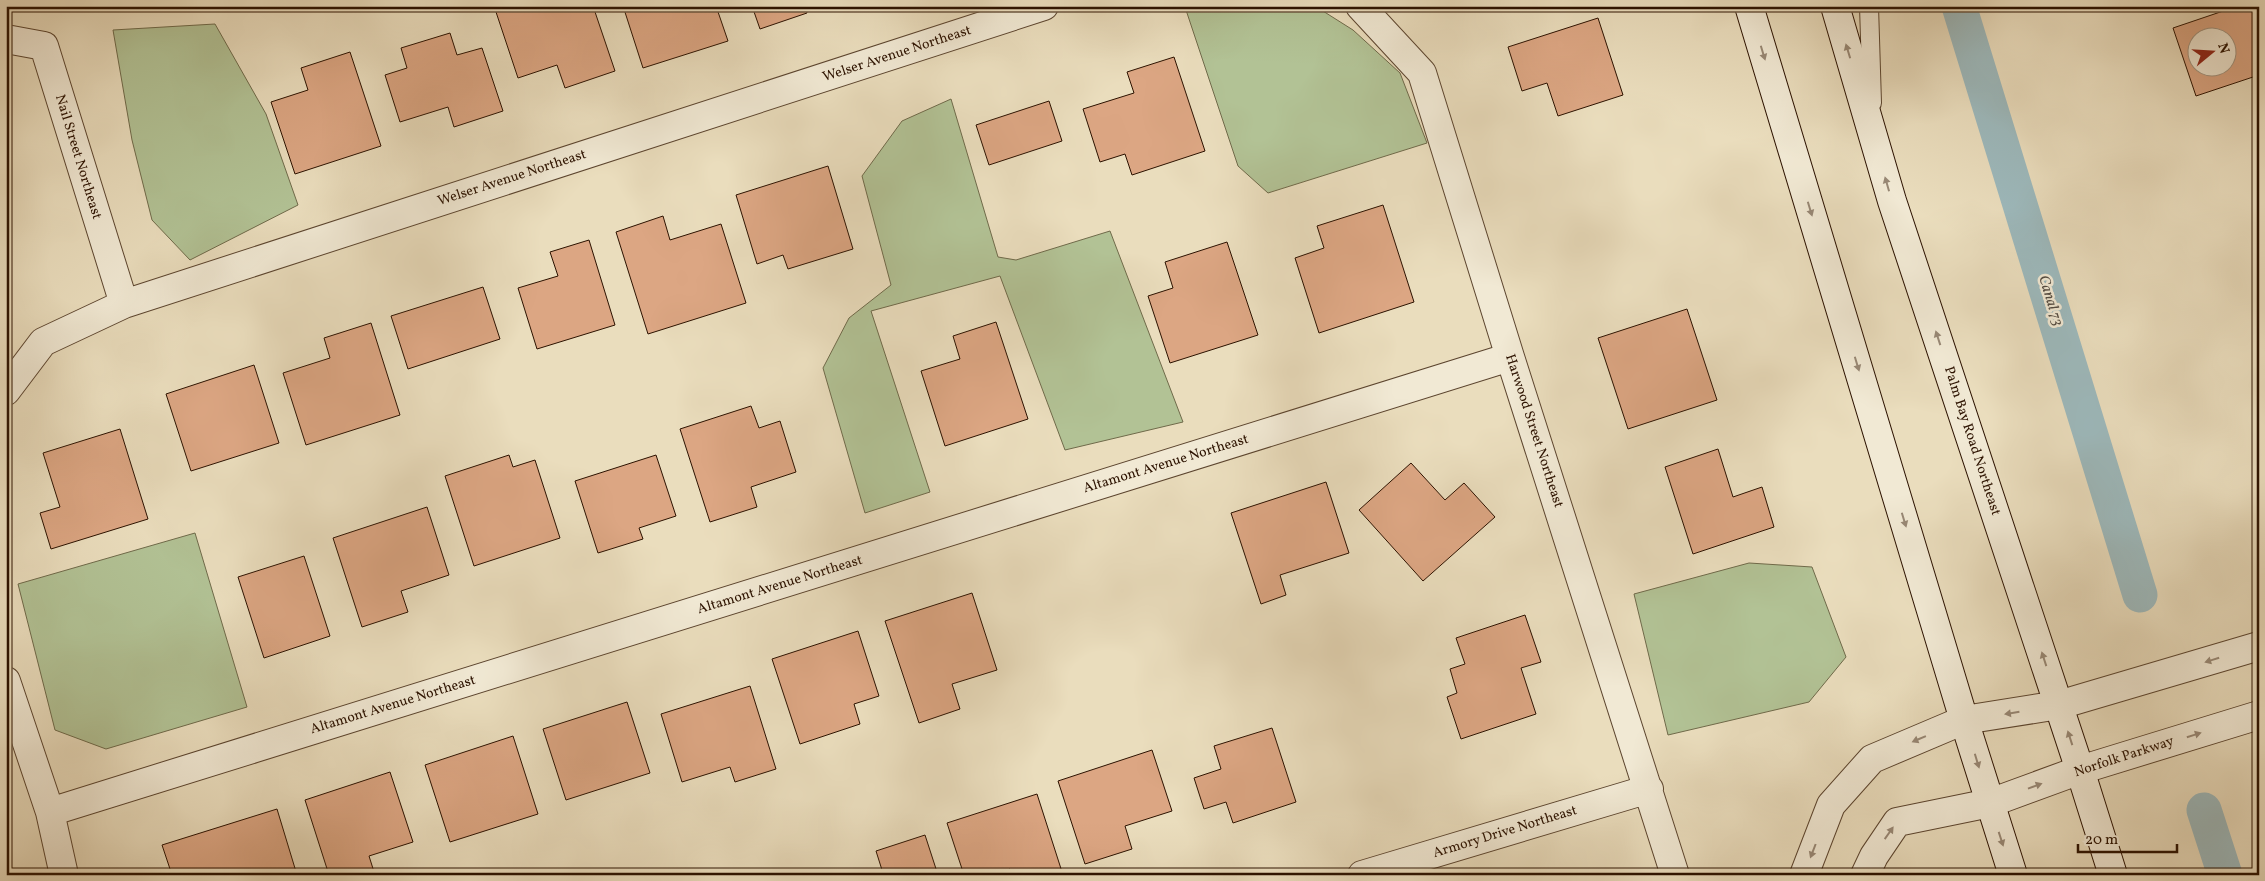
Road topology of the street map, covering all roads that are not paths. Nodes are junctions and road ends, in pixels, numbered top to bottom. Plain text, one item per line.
1 (1044, 6) edge
2 (1360, 6) edge
3 (1749, 6) edge
4 (1834, 6) edge
5 (1869, 6) edge
6 (6, 39) edge
7 (1872, 131) junction
8 (124, 304) junction
9 (1510, 357) junction
10 (6, 391) edge
11 (2259, 646) edge
12 (6, 681) edge
13 (2059, 705) junction
14 (2259, 715) edge
15 (1964, 720) junction
16 (2080, 770) junction
17 (1649, 789) junction
18 (1990, 803) junction
19 (50, 812) junction
20 (64, 875) edge
21 (1362, 875) edge
22 (1675, 875) edge
23 (1804, 875) edge
24 (1866, 875) edge
25 (2013, 875) edge
26 (2113, 875) edge

1 - 8 street, Welser Avenue Northeast
2 - 9 street, Harwood Street Northeast
3 -> 15 street
7 -> 4 street, Palm Bay Road Northeast
5 - 7 lane
6 - 8 street, Nail Street Northeast
13 -> 7 street, Palm Bay Road Northeast
8 - 10 street, Welser Avenue Northeast
9 - 17 street, Harwood Street Northeast
9 - 19 street, Altamont Avenue Northeast
11 -> 13 street
12 - 19 street
13 -> 15 street
16 -> 13 street, Palm Bay Road Northeast
16 -> 14 street, Norfolk Parkway
15 -> 18 street
15 -> 23 street
18 -> 16 street, Norfolk Parkway
16 - 26 street, Palm Bay Road Northeast
17 - 21 street, Armory Drive Northeast
17 - 22 street, Harwood Street Northeast
24 -> 18 street, Norfolk Parkway
18 -> 25 street
19 - 20 street

